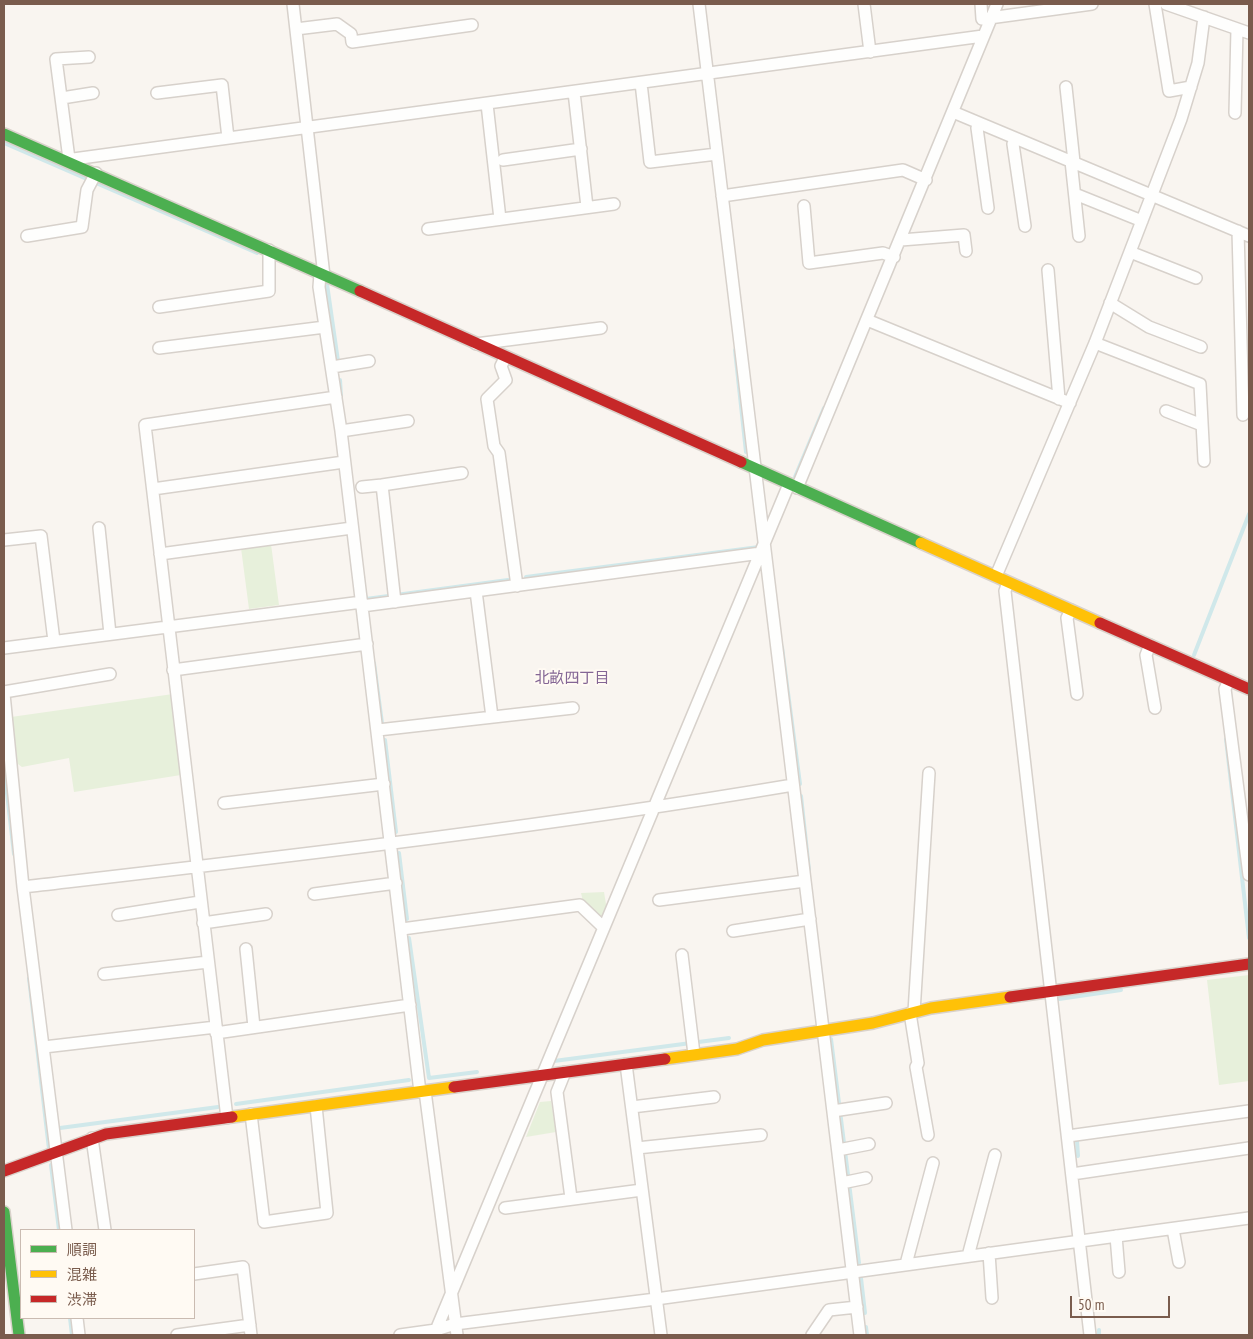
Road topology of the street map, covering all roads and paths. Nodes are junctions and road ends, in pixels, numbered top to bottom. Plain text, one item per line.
1 (293, 4) edge
2 (699, 4) edge
3 (864, 4) edge
4 (980, 4) edge
5 (997, 4) edge
6 (1092, 4) edge
7 (1155, 4) edge
8 (1167, 4) edge
9 (1204, 17) junction
10 (988, 18) junction
11 (472, 25) dead end
12 (296, 29) junction
13 (1246, 31) edge
14 (980, 37) junction
15 (870, 52) junction
16 (88, 57) dead end
17 (708, 74) junction
18 (641, 83) junction
19 (1066, 87) dead end
20 (1191, 87) junction
21 (574, 92) junction
22 (94, 93) dead end
23 (157, 93) dead end
24 (62, 98) junction
25 (487, 104) junction
26 (952, 112) junction
27 (1235, 113) dead end
28 (978, 125) junction
29 (307, 128) junction
30 (4, 134) edge
31 (228, 138) junction
32 (1014, 141) junction
33 (580, 149) junction
34 (717, 154) junction
35 (67, 160) junction
36 (502, 160) dead end
37 (1072, 161) junction
38 (93, 177) junction
39 (922, 178) junction
40 (1075, 194) junction
41 (1152, 194) junction
42 (722, 196) junction
43 (614, 204) dead end
44 (804, 206) dead end
45 (587, 207) junction
46 (988, 208) dead end
47 (500, 220) junction
48 (1142, 221) junction
49 (1025, 226) dead end
50 (428, 229) dead end
51 (1238, 231) junction
52 (27, 236) dead end
53 (1079, 236) dead end
54 (1249, 236) edge
55 (901, 240) junction
56 (966, 251) dead end
57 (1130, 252) junction
58 (268, 255) junction
59 (890, 256) junction
60 (1048, 270) dead end
61 (1196, 278) dead end
62 (321, 279) junction
63 (1110, 303) junction
64 (159, 307) dead end
65 (867, 320) junction
66 (325, 327) junction
67 (601, 328) dead end
68 (1095, 343) junction
69 (476, 344) junction
70 (1201, 347) dead end
71 (159, 348) dead end
72 (369, 361) dead end
73 (503, 361) junction
74 (332, 367) junction
75 (336, 397) junction
76 (1064, 401) junction
77 (1166, 412) dead end
78 (1243, 415) dead end
79 (408, 421) dead end
80 (1202, 425) junction
81 (340, 431) junction
82 (1204, 461) dead end
83 (344, 462) junction
84 (755, 469) junction
85 (462, 473) dead end
86 (382, 485) junction
87 (793, 486) junction
88 (362, 487) dead end
89 (152, 489) junction
90 (99, 528) dead end
91 (352, 528) junction
92 (4, 540) edge
93 (763, 549) junction
94 (160, 554) junction
95 (996, 576) junction
96 (517, 586) junction
97 (1007, 586) junction
98 (476, 591) junction
99 (395, 602) junction
100 (362, 604) junction
101 (1069, 614) junction
102 (168, 627) junction
103 (110, 634) junction
104 (54, 641) junction
105 (367, 644) junction
106 (4, 648) edge
107 (1148, 650) junction
108 (173, 670) junction
109 (110, 674) dead end
110 (1227, 684) junction
111 (1249, 689) edge
112 (4, 693) edge
113 (1077, 694) dead end
114 (573, 708) dead end
115 (1155, 708) dead end
116 (492, 717) junction
117 (378, 730) junction
118 (929, 773) dead end
119 (384, 784) junction
120 (793, 785) junction
121 (224, 803) dead end
122 (657, 808) junction
123 (392, 844) junction
124 (196, 867) junction
125 (1249, 875) edge
126 (805, 881) junction
127 (396, 883) junction
128 (23, 887) junction
129 (314, 894) dead end
130 (658, 900) dead end
131 (200, 902) junction
132 (266, 914) dead end
133 (118, 915) dead end
134 (810, 918) junction
135 (203, 923) junction
136 (603, 927) junction
137 (402, 929) junction
138 (733, 931) dead end
139 (246, 949) dead end
140 (682, 955) dead end
141 (208, 962) junction
142 (1249, 964) edge
143 (104, 974) dead end
144 (1052, 992) junction
145 (410, 1005) junction
146 (912, 1012) junction
147 (254, 1027) junction
148 (216, 1030) junction
149 (823, 1030) junction
150 (44, 1047) junction
151 (694, 1054) junction
152 (626, 1064) junction
153 (564, 1072) junction
154 (541, 1075) junction
155 (423, 1091) junction
156 (714, 1096) dead end
157 (886, 1103) dead end
158 (316, 1106) junction
159 (632, 1107) junction
160 (833, 1110) junction
161 (1249, 1110) edge
162 (251, 1114) junction
163 (227, 1118) junction
164 (761, 1135) dead end
165 (928, 1135) dead end
166 (1068, 1136) junction
167 (92, 1138) junction
168 (869, 1144) dead end
169 (637, 1148) junction
170 (1249, 1148) edge
171 (838, 1150) junction
172 (57, 1154) junction
173 (995, 1154) dead end
174 (933, 1163) dead end
175 (4, 1171) edge
176 (1072, 1174) junction
177 (866, 1178) dead end
178 (842, 1183) junction
179 (642, 1190) junction
180 (571, 1198) junction
181 (505, 1208) dead end
182 (4, 1212) edge
183 (1249, 1218) edge
184 (66, 1229) edge
185 (105, 1229) edge
186 (1173, 1229) junction
187 (1116, 1236) junction
188 (1080, 1241) junction
189 (989, 1253) junction
190 (968, 1256) junction
191 (1179, 1262) dead end
192 (906, 1264) junction
193 (852, 1271) junction
194 (1120, 1272) dead end
195 (195, 1274) edge
196 (992, 1298) dead end
197 (453, 1299) junction
198 (656, 1299) junction
199 (856, 1306) junction
200 (77, 1319) edge
201 (251, 1330) edge
202 (445, 1330) edge
203 (19, 1335) edge
204 (79, 1335) edge
205 (178, 1335) edge
206 (400, 1335) edge
207 (661, 1335) edge
208 (812, 1335) edge
209 (860, 1335) edge
210 (1090, 1335) edge

1 - 12 street
2 - 17 street
3 - 15 street
4 - 10 street
5 - 10 street
6 - 10 street
7 - 20 street
8 - 9 street
9 - 13 street
9 - 20 street
10 - 14 street
11 - 12 street
12 - 29 street
13 - 27 street
14 - 15 street
14 - 26 street
15 - 17 street
16 - 24 street
17 - 18 street
17 - 34 street
18 - 21 street
18 - 34 street
19 - 37 street
20 - 41 street
21 - 25 street
21 - 33 street
22 - 24 street
23 - 31 street
24 - 35 street
25 - 29 street
25 - 47 street
26 - 28 street
26 - 39 street
28 - 32 street
28 - 46 street
29 - 31 street
29 - 62 street
30 - 35 street
31 - 35 street
32 - 37 street
32 - 49 street
33 - 36 street
33 - 45 street
34 - 42 street
35 - 38 street
37 - 40 street
37 - 41 street
38 - 52 street
38 - 58 street
39 - 42 street
39 - 55 street
40 - 48 street
40 - 53 street
41 - 48 street
41 - 51 street
42 - 84 street
43 - 45 street
44 - 59 street
45 - 47 street
47 - 50 street
48 - 57 street
51 - 54 street
51 - 78 street
55 - 56 street
55 - 59 street
57 - 61 street
57 - 63 street
58 - 62 street
58 - 64 street
59 - 65 street
60 - 76 street
62 - 66 street
62 - 69 street
63 - 68 street
63 - 70 street
65 - 76 street
65 - 87 street
66 - 71 street
66 - 74 street
67 - 69 street
68 - 76 street
68 - 80 street
69 - 73 street
72 - 74 street
73 - 84 street
73 - 96 street
74 - 75 street
75 - 81 street
75 - 89 street
76 - 95 street
77 - 80 street
79 - 81 street
80 - 82 street
81 - 83 street
83 - 89 street
83 - 91 street
84 - 87 street
84 - 93 street
85 - 86 street
86 - 88 street
86 - 99 street
87 - 93 street
87 - 95 street
89 - 94 street
90 - 103 street
91 - 94 street
91 - 100 street
92 - 104 street
93 - 96 street
93 - 120 street
93 - 122 street
94 - 102 street
95 - 97 street
96 - 98 street
97 - 101 street
97 - 144 street
98 - 99 street
98 - 116 street
99 - 100 street
100 - 102 street
100 - 105 street
101 - 107 street
101 - 113 street
102 - 103 street
102 - 108 street
103 - 104 street
104 - 106 street
105 - 108 street
105 - 117 street
107 - 110 street
107 - 115 street
108 - 124 street
109 - 112 street
110 - 111 street
110 - 125 street
112 - 128 street
114 - 116 street
116 - 117 street
117 - 119 street
118 - 146 street
119 - 121 street
119 - 123 street
120 - 122 street
120 - 126 street
122 - 123 street
122 - 136 street
123 - 124 street
123 - 127 street
124 - 128 street
124 - 131 street
126 - 130 street
126 - 134 street
127 - 129 street
127 - 137 street
128 - 150 street
131 - 133 street
131 - 135 street
132 - 135 street
134 - 138 street
134 - 149 street
135 - 141 street
136 - 137 street
136 - 154 street
137 - 145 street
139 - 147 street
140 - 151 street
141 - 143 street
141 - 148 street
142 - 144 street
144 - 146 street
144 - 166 street
145 - 147 street
145 - 155 street
146 - 149 street
146 - 165 street
147 - 148 street
148 - 150 street
148 - 163 street
149 - 151 street
149 - 160 street
150 - 172 street
151 - 152 street
152 - 153 street
152 - 159 street
153 - 154 street
153 - 180 street
154 - 155 street
154 - 197 street
155 - 158 street
155 - 197 street
156 - 159 street
157 - 160 street
158 - 162 street
158 - 162 street
159 - 169 street
160 - 171 street
161 - 166 street
162 - 163 street
163 - 167 street
164 - 169 street
166 - 176 street
167 - 172 street
167 - 185 street
168 - 171 street
169 - 179 street
170 - 176 street
171 - 178 street
172 - 175 street
172 - 184 street
173 - 190 street
174 - 192 street
176 - 188 street
177 - 178 street
178 - 193 street
179 - 180 street
179 - 198 street
180 - 181 street
182 - 203 street
183 - 186 street
186 - 187 street
186 - 191 street
187 - 188 street
187 - 194 street
188 - 189 street
188 - 210 street
189 - 190 street
189 - 196 street
190 - 192 street
192 - 193 street
193 - 198 street
193 - 199 street
195 - 201 street
197 - 202 street
197 - 202 street
198 - 202 street
198 - 207 street
199 - 208 street
199 - 209 street
200 - 204 street
201 - 205 street
202 - 206 street

